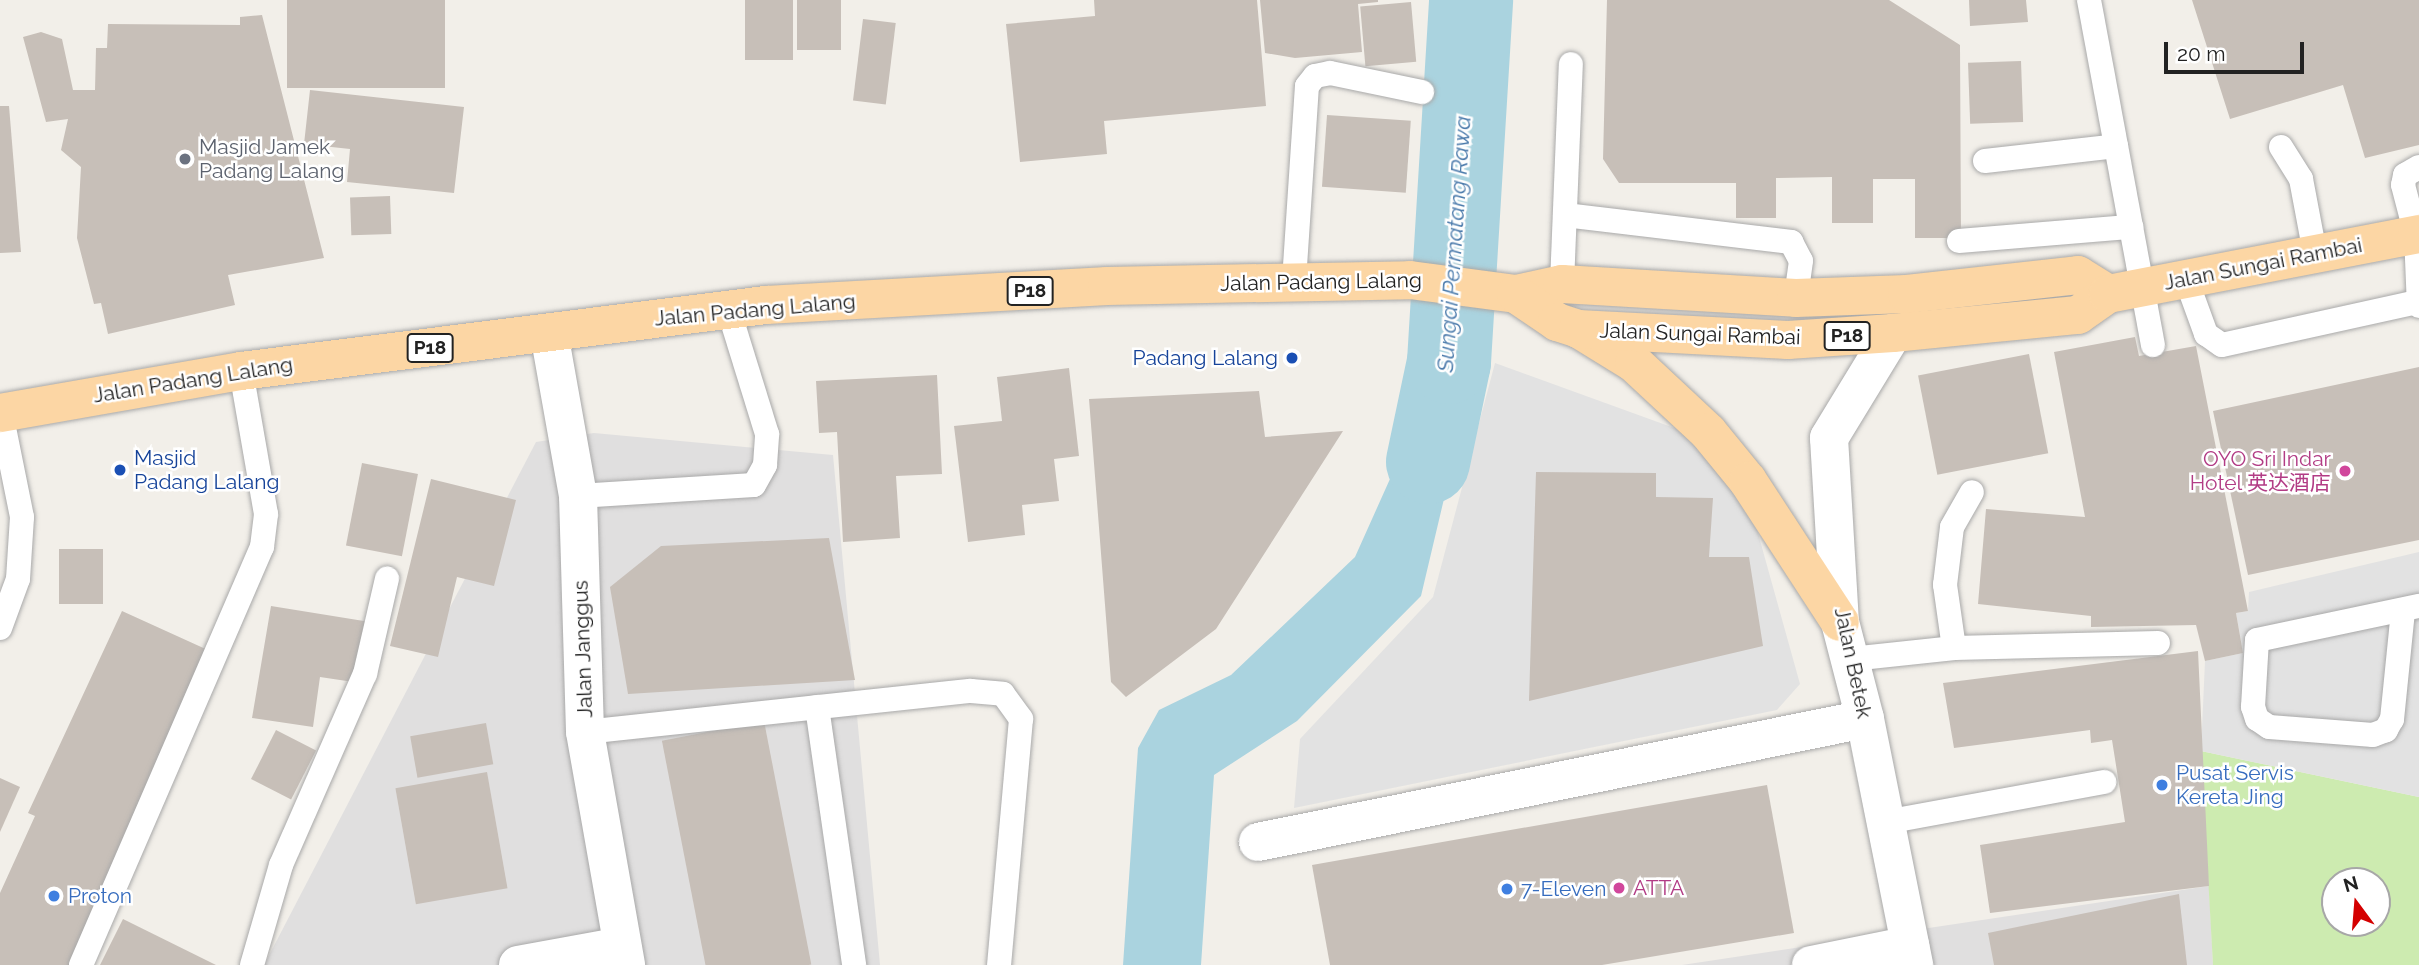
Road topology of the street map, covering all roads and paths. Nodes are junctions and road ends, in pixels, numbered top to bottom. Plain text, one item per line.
1 (2089, 0) edge
2 (1571, 64) dead end
3 (1422, 92) dead end
4 (2116, 146) junction
5 (2281, 146) dead end
6 (1985, 161) dead end
7 (2419, 167) edge
8 (1565, 215) junction
9 (2131, 227) junction
10 (2417, 235) edge
11 (1959, 241) dead end
12 (2315, 253) junction
13 (2186, 279) junction
14 (1294, 281) junction
15 (1562, 284) junction
16 (2125, 291) junction
17 (1508, 292) junction
18 (1796, 298) junction
19 (2418, 304) edge
20 (729, 310) junction
21 (1578, 328) junction
22 (549, 333) junction
23 (1893, 333) junction
24 (2154, 345) dead end
25 (241, 371) junction
26 (1, 413) edge
27 (1972, 492) dead end
28 (578, 496) junction
29 (387, 579) dead end
30 (2411, 608) edge
31 (1840, 622) junction
32 (0, 628) edge
33 (2158, 643) dead end
34 (1954, 648) junction
35 (1851, 659) junction
36 (817, 707) junction
37 (1865, 719) junction
38 (585, 732) junction
39 (2104, 782) dead end
40 (1886, 822) junction
41 (1258, 842) dead end
42 (1912, 955) edge
43 (624, 956) edge
44 (81, 965) edge
45 (252, 965) edge
46 (518, 965) edge
47 (855, 965) edge
48 (999, 965) edge
49 (1811, 965) edge

1 - 4 lane
2 - 8 lane
3 - 14 lane
4 - 6 lane
4 - 9 lane
5 - 12 lane
7 - 10 lane
8 - 15 lane
8 - 18 lane
9 - 11 lane
9 - 16 lane
10 - 12 main road, Jalan Sungai Rambai / P18
10 - 19 lane
12 - 13 main road, Jalan Sungai Rambai / P18
13 - 16 main road, Jalan Sungai Rambai / P18
13 - 19 lane
14 - 17 main road, Jalan Padang Lalang / P18
14 - 20 main road, Jalan Padang Lalang / P18
15 - 17 main road, Jalan Padang Lalang / P18
15 - 18 main road, Jalan Padang Lalang / P18
16 - 18 main road, Jalan Sungai Rambai / P18
16 - 23 main road, Jalan Sungai Rambai / P18
16 - 24 lane
17 - 21 main road, Jalan Padang Lalang / P18
20 - 22 main road, Jalan Padang Lalang / P18
20 - 28 lane
21 - 23 main road, Jalan Sungai Rambai / P18
21 - 31 main road
22 - 25 main road, Jalan Padang Lalang / P18
22 - 28 street, Jalan Janggus
23 - 31 street, Jalan Betek
25 - 26 main road, Jalan Padang Lalang / P18
25 - 44 lane
26 - 32 lane
27 - 34 lane
28 - 38 street, Jalan Janggus
29 - 45 lane
30 - 30 lane
31 - 35 street, Jalan Betek
33 - 34 lane
34 - 35 lane
35 - 37 street, Jalan Betek
36 - 38 lane
36 - 47 lane
36 - 48 lane
37 - 40 street, Jalan Betek
37 - 41 street
38 - 43 street, Jalan Janggus
39 - 40 lane
40 - 42 street, Jalan Betek
42 - 49 street
43 - 46 street

